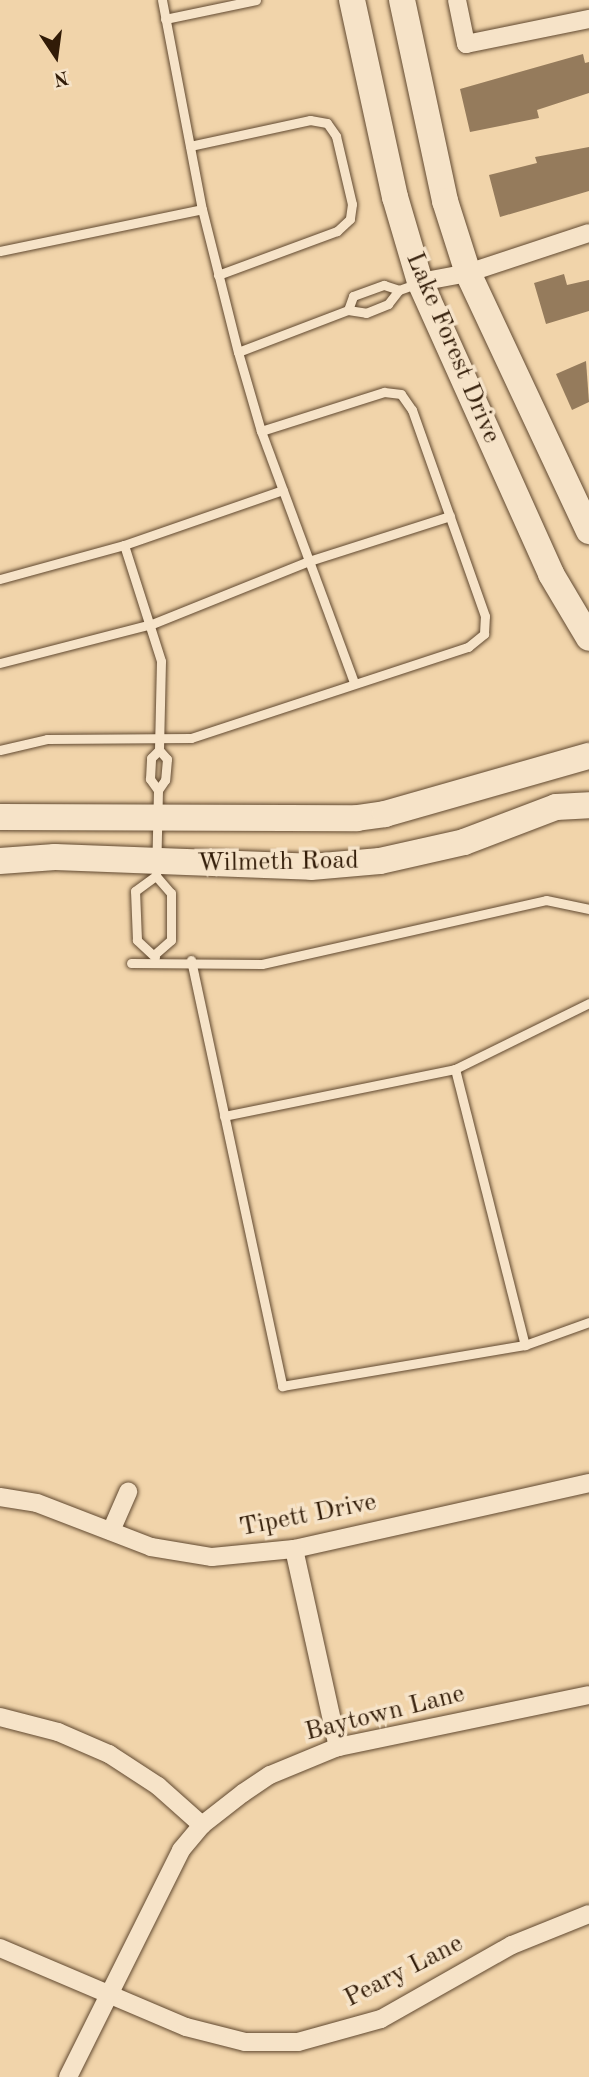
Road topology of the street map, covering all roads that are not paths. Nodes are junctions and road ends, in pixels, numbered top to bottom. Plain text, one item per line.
1 (162, 0) edge
2 (256, 0) edge
3 (352, 0) edge
4 (402, 0) edge
5 (457, 0) edge
6 (165, 19) junction
7 (589, 19) edge
8 (190, 146) junction
9 (202, 209) junction
10 (589, 233) edge
11 (0, 251) edge
12 (468, 273) junction
13 (218, 275) junction
14 (410, 286) junction
15 (348, 310) junction
16 (238, 352) junction
17 (261, 431) junction
18 (283, 490) junction
19 (450, 516) junction
20 (589, 531) edge
21 (124, 545) junction
22 (309, 561) junction
23 (0, 579) edge
24 (152, 624) junction
25 (589, 638) edge
26 (0, 663) edge
27 (354, 683) junction
28 (159, 738) junction
29 (0, 750) edge
30 (159, 750) junction
31 (589, 756) edge
32 (158, 790) junction
33 (589, 804) edge
34 (0, 817) edge
35 (159, 817) junction
36 (0, 861) edge
37 (156, 869) junction
38 (589, 909) edge
39 (155, 958) junction
40 (191, 960) junction
41 (131, 962) dead end
42 (589, 1003) edge
43 (455, 1069) junction
44 (224, 1116) junction
45 (589, 1322) edge
46 (525, 1345) junction
47 (589, 1483) edge
48 (128, 1492) dead end
49 (0, 1497) edge
50 (111, 1531) junction
51 (294, 1549) junction
52 (589, 1695) edge
53 (0, 1717) edge
54 (338, 1747) junction
55 (202, 1825) junction
56 (589, 1914) edge
57 (0, 1948) edge
58 (109, 1992) junction
59 (68, 2077) edge

1 - 6 lane
2 - 6 lane
3 - 14 main road, Lake Forest Drive
4 - 12 main road, Lake Forest Drive
5 - 7 street
6 - 8 lane
8 - 9 lane
8 - 13 lane
9 - 11 lane
9 - 13 lane
10 - 12 street
12 - 14 street
12 - 20 main road, Lake Forest Drive
13 - 16 lane
14 - 15 lane
14 - 15 lane
14 - 25 main road, Lake Forest Drive
15 - 16 lane
16 - 17 lane
17 - 18 lane
17 - 19 lane
18 - 21 lane
18 - 22 lane
19 - 22 lane
19 - 27 lane
21 - 23 lane
21 - 24 lane
22 - 24 lane
22 - 27 lane
24 - 26 lane
24 - 28 lane
27 - 28 lane
28 - 29 lane
28 - 30 lane
30 - 32 lane
30 - 32 lane
31 - 35 main road, Wilmeth Road
32 - 35 lane
33 - 37 main road, Wilmeth Road
34 - 35 main road, Wilmeth Road
35 - 37 lane
36 - 37 main road, Wilmeth Road
37 - 39 lane
37 - 39 lane
38 - 40 lane
39 - 40 lane
39 - 41 lane
40 - 44 lane
42 - 43 lane
43 - 44 lane
43 - 46 lane
44 - 46 lane
45 - 46 lane
47 - 51 street, Tipett Drive
48 - 50 street
49 - 50 street, Tipett Drive
50 - 51 street, Tipett Drive
51 - 54 street
52 - 54 street, Baytown Lane
53 - 55 street
54 - 55 street, Baytown Lane
55 - 58 street, Baytown Lane
56 - 58 street, Peary Lane
57 - 58 street, Peary Lane
58 - 59 street, Baytown Lane

